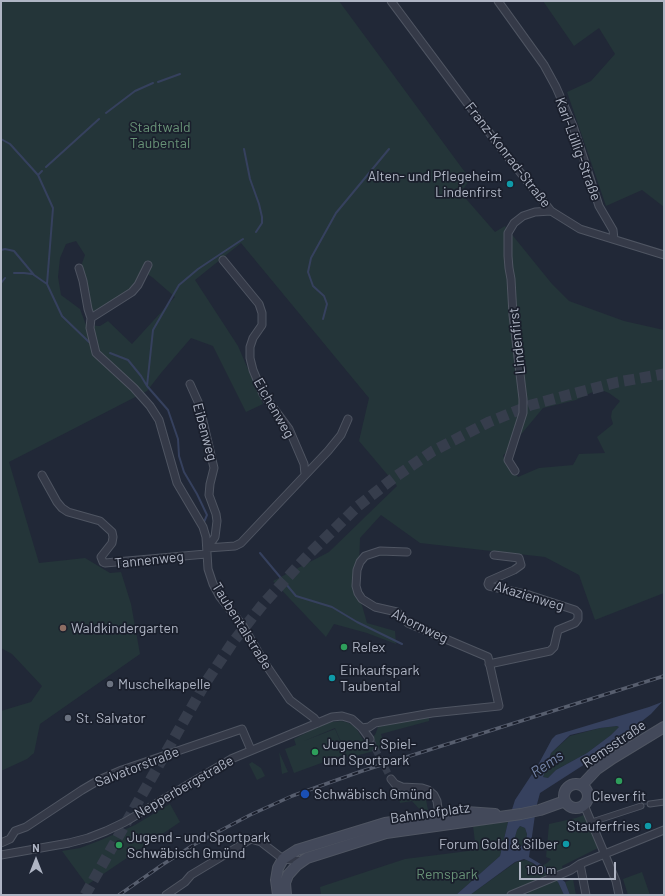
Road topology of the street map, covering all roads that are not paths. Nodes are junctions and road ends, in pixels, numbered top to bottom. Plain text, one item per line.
1 (391, 1) edge
2 (498, 1) edge
3 (551, 211) junction
4 (614, 239) junction
5 (664, 255) edge
6 (223, 260) dead end
7 (148, 265) dead end
8 (79, 268) dead end
9 (91, 318) junction
10 (190, 384) dead end
11 (348, 419) dead end
12 (515, 471) dead end
13 (305, 474) junction
14 (42, 475) dead end
15 (207, 551) junction
16 (407, 552) dead end
17 (494, 555) dead end
18 (490, 664) junction
19 (318, 723) junction
20 (664, 727) edge
21 (362, 728) junction
22 (370, 738) tunnel mouth
23 (251, 750) junction
24 (391, 779) tunnel mouth
25 (582, 785) junction
26 (565, 801) junction
27 (664, 802) edge
28 (650, 804) dead end
29 (584, 805) junction
30 (641, 806) dead end
31 (439, 816) junction
32 (505, 816) junction
33 (592, 822) junction
34 (664, 830) edge
35 (1, 843) edge
36 (605, 854) junction
37 (1, 855) edge
38 (283, 859) junction
39 (302, 861) junction
40 (580, 864) junction
41 (166, 895) edge
42 (278, 895) edge
43 (286, 895) edge
44 (511, 895) edge
45 (586, 895) edge
46 (619, 895) edge

1 - 3 street, Franz-Konrad-Straße
2 - 4 street, Karl-Lüllig-Straße
3 - 4 street, Franz-Konrad-Straße
3 - 12 street, Lindenfirst
4 - 5 street, Franz-Konrad-Straße
6 - 13 street, Eichenweg
7 - 9 street
8 - 9 street
9 - 15 street, Taubentalstraße
10 - 15 street, Eibenweg
11 - 13 street
13 - 15 street
14 - 15 street, Tannenweg
15 - 19 street, Taubentalstraße
16 - 18 street, Ahornweg
17 - 18 street, Akazienweg
18 - 21 street
19 - 21 street
19 - 23 street, Nepperbergstraße
20 - 25 main road, Remsstraße
21 - 22 street
23 - 35 street, Salvatorstraße
23 - 37 street, Nepperbergstraße
24 - 31 street
25 - 26 main road
25 - 29 main road
26 - 29 main road
26 - 32 main road
27 - 28 street
29 - 33 street
30 - 33 street
31 - 32 main road, Bahnhofplatz
31 - 38 main road, Bahnhofplatz
32 - 39 main road, Bahnhofplatz
33 - 36 street
34 - 36 street
36 - 40 street
36 - 46 street
38 - 39 street, Bahnhofplatz
38 - 41 street
38 - 42 main road
39 - 43 main road, Bahnhofplatz
40 - 44 street
40 - 45 street

